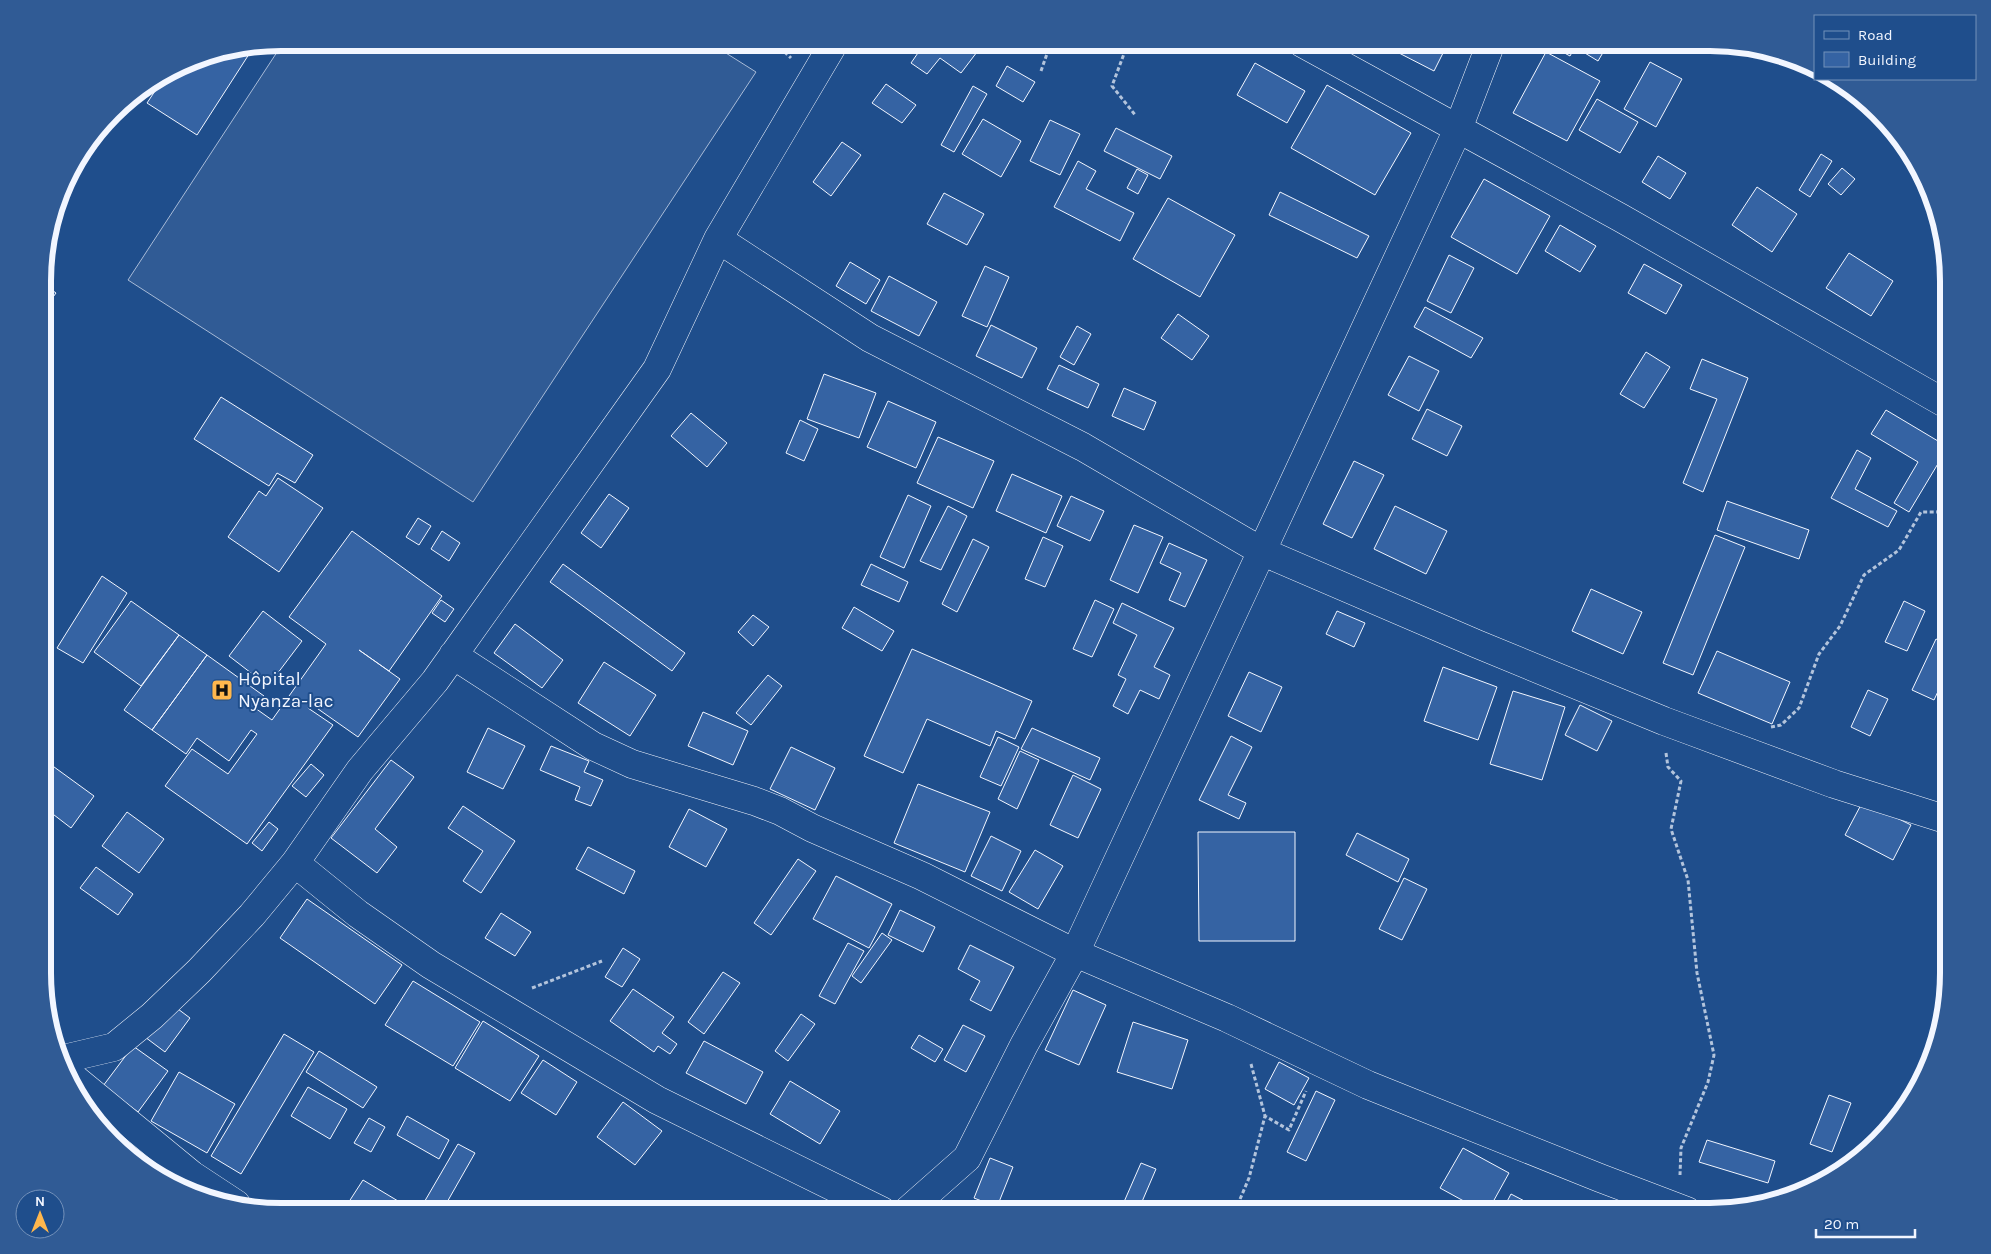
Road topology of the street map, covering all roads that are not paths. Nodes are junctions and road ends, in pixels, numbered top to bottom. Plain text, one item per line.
1 (828, 51) edge
2 (1318, 51) edge
3 (1488, 51) edge
4 (1458, 129) junction
5 (718, 239) junction
6 (1940, 400) edge
7 (1263, 552) junction
8 (453, 655) junction
9 (1940, 817) edge
10 (295, 863) junction
11 (1076, 953) junction
12 (67, 1057) edge
13 (79, 1082) edge
14 (222, 1195) edge
15 (866, 1203) edge
16 (916, 1203) edge
17 (1667, 1203) edge

1 - 5 street
2 - 4 street
3 - 4 street
4 - 6 street
4 - 7 street
5 - 7 street
5 - 8 street
7 - 9 street
7 - 11 street
8 - 10 street
8 - 11 street
10 - 12 street
10 - 15 street
11 - 16 street
11 - 17 street
13 - 14 street

